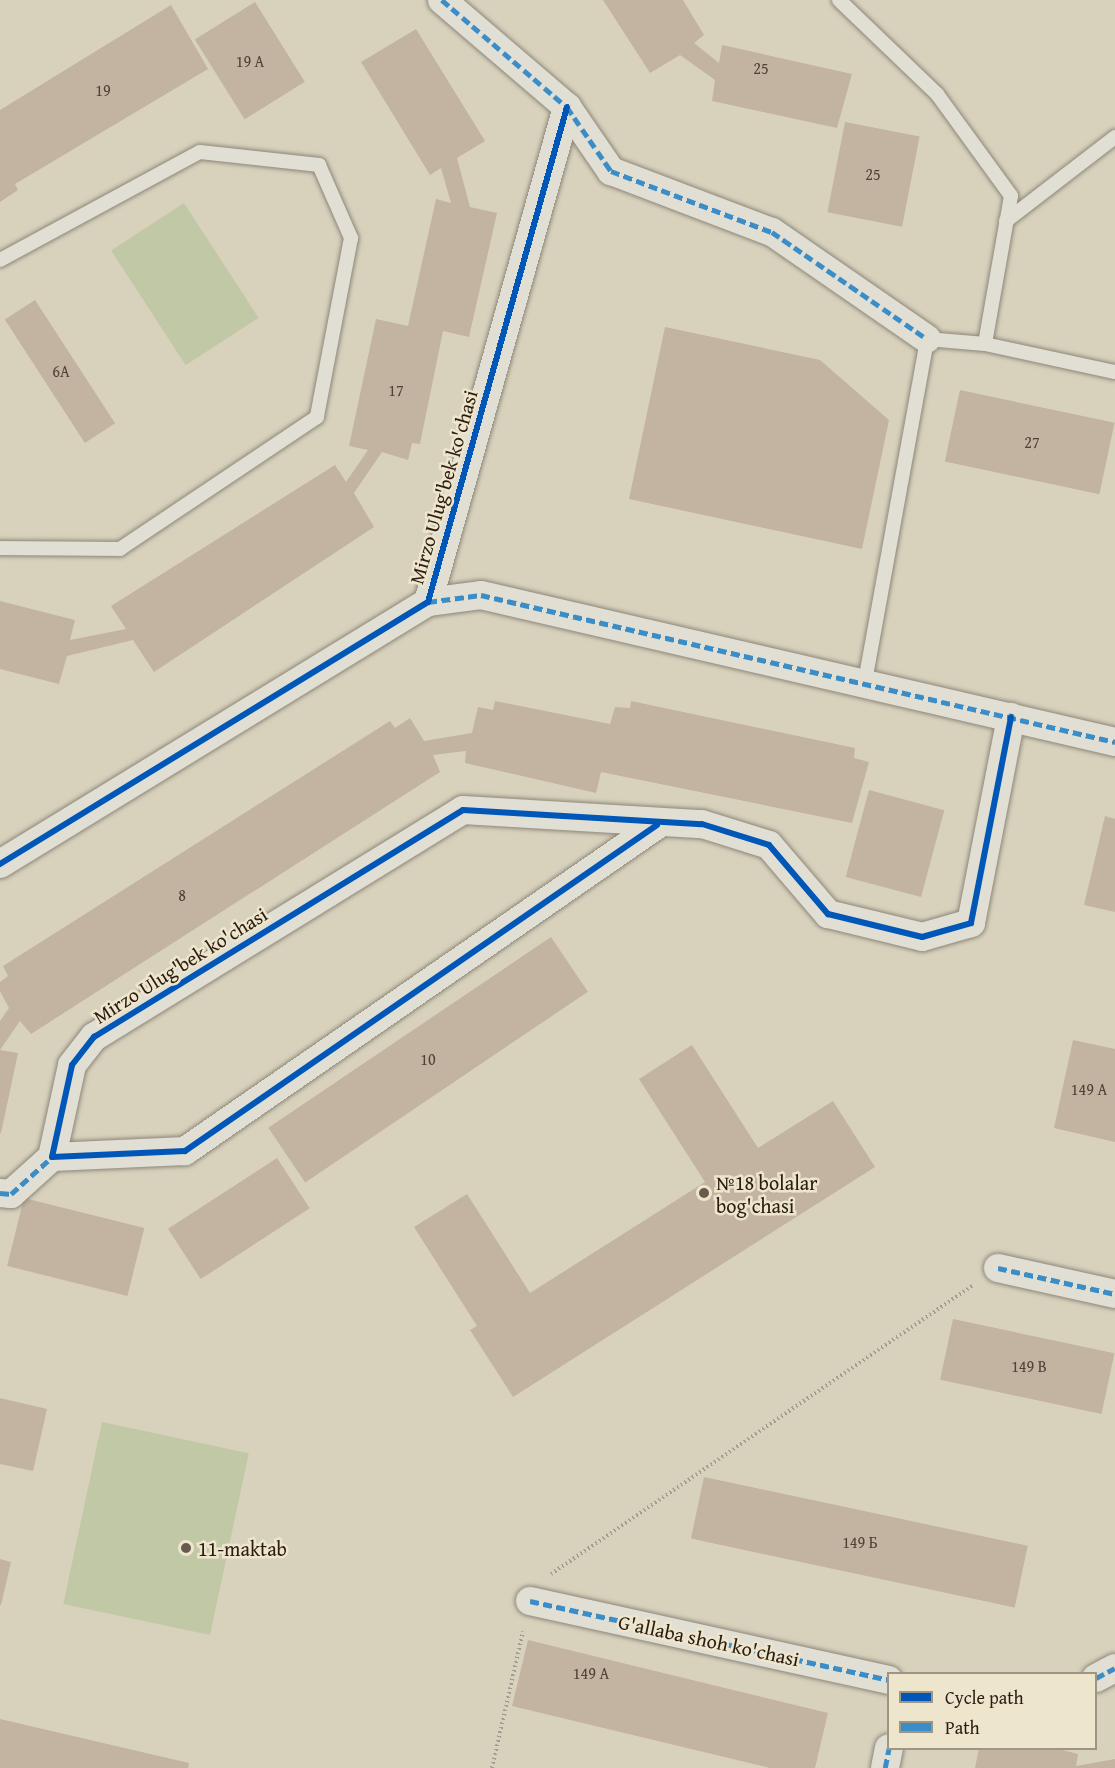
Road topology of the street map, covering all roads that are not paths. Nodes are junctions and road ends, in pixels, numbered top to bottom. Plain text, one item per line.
1 (442, 0) edge
2 (839, 0) edge
3 (567, 107) junction
4 (1115, 137) edge
5 (1006, 221) junction
6 (0, 260) edge
7 (927, 339) junction
8 (985, 344) junction
9 (1115, 372) edge
10 (0, 548) edge
11 (428, 602) junction
12 (864, 687) junction
13 (1011, 717) junction
14 (1115, 742) edge
15 (657, 825) junction
16 (0, 864) edge
17 (52, 1157) junction
18 (0, 1193) edge
19 (998, 1268) road end
20 (1115, 1294) edge
21 (530, 1601) road end
22 (1115, 1668) edge
23 (1097, 1677) edge
24 (887, 1680) edge
25 (889, 1750) edge
26 (885, 1768) edge

1 - 3 street
2 - 5 lane
3 - 7 street
3 - 11 street, Mirzo Ulug'bek ko'chasi
4 - 5 lane
5 - 8 lane
6 - 10 lane
7 - 8 lane
7 - 12 lane
8 - 9 lane
11 - 12 street
11 - 16 street, Mirzo Ulug'bek ko'chasi
12 - 13 street
13 - 14 street
13 - 15 street, Mirzo Ulug'bek ko'chasi
15 - 17 street
15 - 17 street, Mirzo Ulug'bek ko'chasi
17 - 18 street
19 - 20 street
21 - 24 street, G'allaba shoh ko'chasi
22 - 23 street
25 - 26 street

